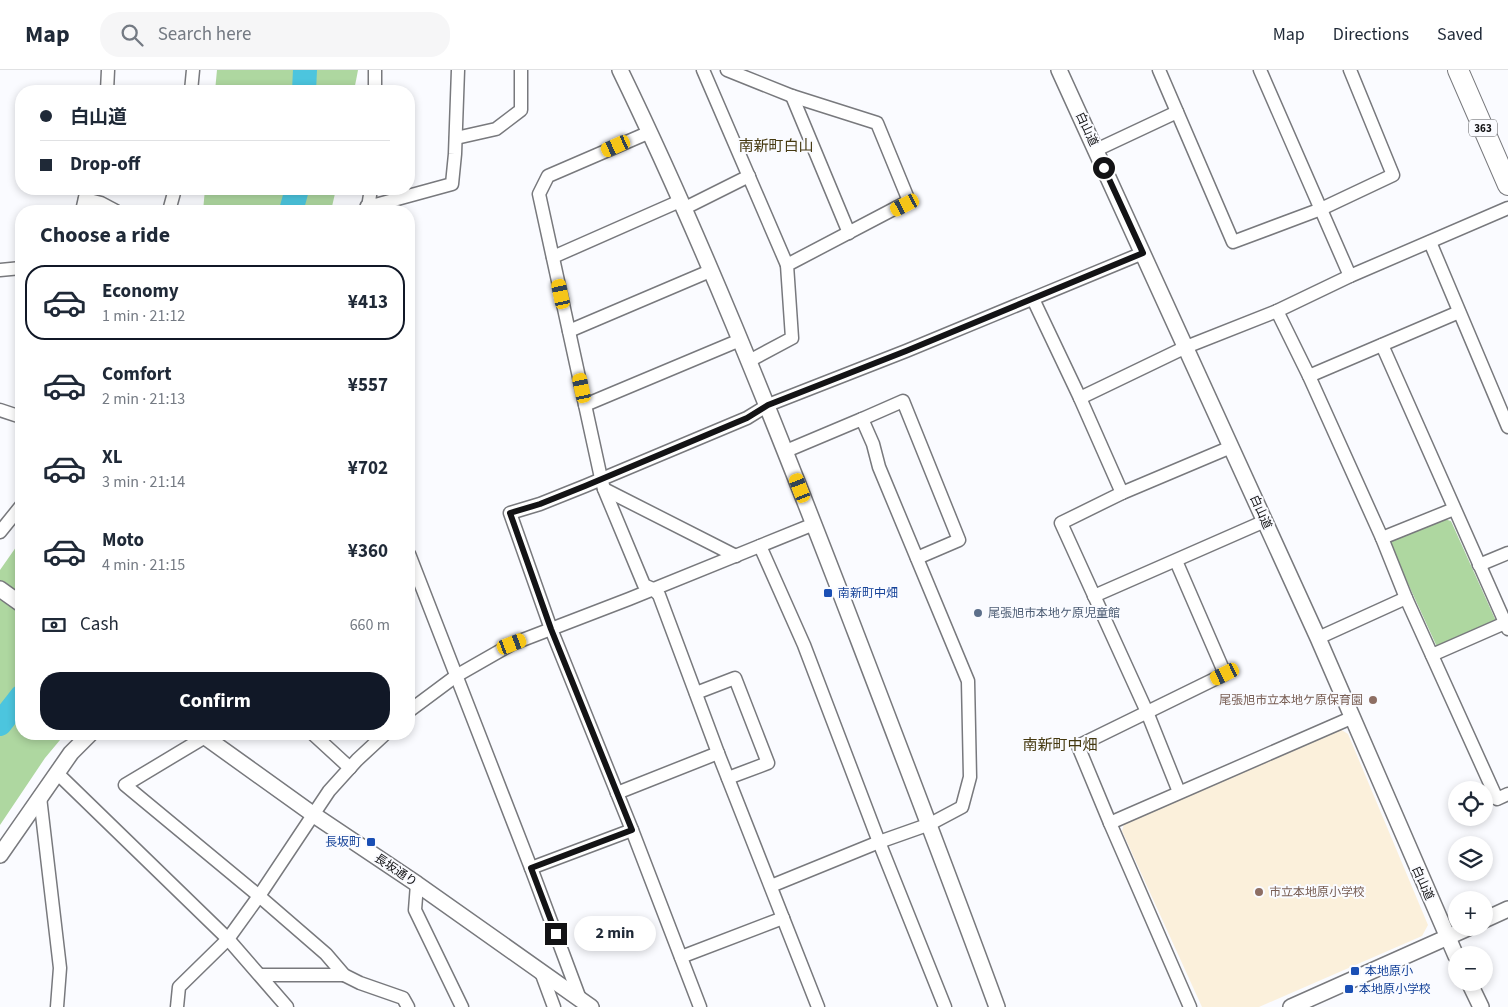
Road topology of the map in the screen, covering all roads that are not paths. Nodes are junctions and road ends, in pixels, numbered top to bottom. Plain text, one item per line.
1 (108, 70) edge
2 (193, 70) edge
3 (375, 70) edge
4 (458, 70) edge
5 (521, 70) edge
6 (620, 70) edge
7 (703, 70) edge
8 (727, 70) edge
9 (1059, 70) edge
10 (1159, 70) edge
11 (1260, 70) edge
12 (1350, 70) edge
13 (1458, 70) edge
14 (1472, 70) edge
15 (107, 85) edge
16 (192, 85) edge
17 (375, 85) edge
18 (792, 96) junction
19 (1177, 112) junction
20 (650, 132) junction
21 (456, 138) junction
22 (1096, 150) junction
23 (1508, 150) edge
24 (749, 176) junction
25 (1508, 185) edge
26 (85, 200) edge
27 (105, 205) edge
28 (381, 205) edge
29 (681, 205) junction
30 (1508, 208) edge
31 (1321, 209) junction
32 (849, 233) junction
33 (1430, 242) junction
34 (1143, 253) junction
35 (553, 258) junction
36 (787, 265) junction
37 (15, 269) edge
38 (0, 270) edge
39 (710, 271) junction
40 (1350, 276) junction
41 (1033, 298) junction
42 (1278, 311) junction
43 (1460, 312) junction
44 (569, 331) junction
45 (740, 340) junction
46 (1382, 345) junction
47 (1186, 347) junction
48 (749, 361) junction
49 (1309, 376) junction
50 (1080, 398) junction
51 (585, 405) junction
52 (768, 405) junction
53 (0, 410) edge
54 (15, 415) edge
55 (862, 419) junction
56 (1508, 427) edge
57 (1231, 446) junction
58 (786, 451) junction
59 (603, 484) junction
60 (1122, 493) junction
61 (1454, 509) junction
62 (15, 513) edge
63 (1265, 521) junction
64 (814, 524) junction
65 (0, 532) edge
66 (1382, 538) junction
67 (760, 546) junction
68 (1508, 553) edge
69 (736, 556) junction
70 (917, 558) junction
71 (1176, 561) junction
72 (1479, 565) junction
73 (415, 570) edge
74 (0, 589) edge
75 (653, 589) junction
76 (1094, 596) junction
77 (1406, 598) junction
78 (15, 600) edge
79 (1507, 626) edge
80 (551, 629) junction
81 (1318, 638) junction
82 (1432, 655) junction
83 (456, 676) junction
84 (696, 693) junction
85 (415, 707) edge
86 (1147, 712) junction
87 (1351, 718) junction
88 (84, 740) edge
89 (195, 740) edge
90 (210, 740) edge
91 (320, 740) edge
92 (377, 740) edge
93 (718, 753) junction
94 (350, 768) junction
95 (57, 773) junction
96 (728, 778) junction
97 (1179, 792) junction
98 (617, 794) junction
99 (1508, 794) edge
100 (40, 797) junction
101 (314, 815) junction
102 (1110, 823) junction
103 (930, 824) junction
104 (632, 830) junction
105 (879, 842) junction
106 (0, 855) edge
107 (531, 868) junction
108 (417, 884) junction
109 (771, 886) junction
110 (259, 896) junction
111 (1508, 909) edge
112 (1493, 916) edge
113 (783, 918) junction
114 (1447, 937) junction
115 (228, 939) junction
116 (1451, 946) edge
117 (681, 957) junction
118 (541, 972) junction
119 (260, 975) junction
120 (344, 975) junction
121 (1473, 991) edge
122 (585, 1003) edge
123 (57, 1007) edge
124 (177, 1007) edge
125 (287, 1007) edge
126 (408, 1007) edge
127 (462, 1007) edge
128 (554, 1007) edge
129 (700, 1007) edge
130 (818, 1007) edge
131 (945, 1007) edge
132 (996, 1007) edge
133 (1190, 1007) edge
134 (1291, 1007) edge
135 (1481, 1007) edge

1 - 15 street
2 - 16 street
3 - 17 street
4 - 21 street
5 - 21 street
6 - 20 street
7 - 24 street
8 - 18 street
9 - 22 street, 白山道
10 - 19 street
11 - 31 street
12 - 31 street
13 - 25 highway, 363
14 - 23 highway, 363
18 - 32 street
18 - 32 street
19 - 22 street
19 - 31 street
20 - 29 street
20 - 35 street
21 - 28 street
22 - 34 street, 白山道
24 - 29 street
24 - 36 street
26 - 27 street
29 - 35 street
29 - 39 street
30 - 33 street
31 - 40 street
32 - 36 street
33 - 40 street
33 - 43 street
34 - 41 street
34 - 47 street, 白山道
35 - 44 street
36 - 48 street
37 - 38 street
39 - 44 street
39 - 45 street
40 - 42 street
41 - 50 street
41 - 52 street
42 - 47 street
42 - 49 street
43 - 46 street
43 - 56 street
44 - 51 street
45 - 48 street
45 - 51 street
46 - 49 street
46 - 61 street
47 - 50 street
47 - 57 street, 白山道
48 - 52 street
49 - 66 street
50 - 60 street
51 - 59 street
52 - 58 street
52 - 59 street
53 - 54 street
55 - 58 street
55 - 70 street
55 - 70 street
57 - 60 street
57 - 63 street, 白山道
58 - 64 street
59 - 69 street
59 - 75 street
59 - 80 street
60 - 76 street
61 - 66 street
61 - 72 street
62 - 65 street
63 - 71 street
63 - 81 street, 白山道
64 - 67 street
64 - 103 street
66 - 77 street
67 - 69 street
67 - 105 street
68 - 72 street
69 - 75 street
70 - 103 street
71 - 76 street
71 - 86 street
72 - 79 street
73 - 83 street
74 - 78 street
75 - 80 street
75 - 84 street
76 - 86 street
77 - 81 street
77 - 82 street
79 - 82 street
80 - 83 street
80 - 98 street
81 - 87 street, 白山道
82 - 99 street
83 - 85 street
83 - 107 street
84 - 93 street
84 - 96 street
86 - 97 street
86 - 102 street
87 - 97 street
87 - 114 street, 白山道
88 - 95 street
89 - 110 street
90 - 101 street, 長坂通り
91 - 94 street
92 - 94 street
93 - 96 street
93 - 98 street
94 - 101 street
95 - 100 street
95 - 115 street
96 - 109 street
97 - 102 street
98 - 104 street
100 - 106 street
100 - 123 street
101 - 108 street, 長坂通り
101 - 110 street
102 - 133 street
103 - 105 street
103 - 132 street
104 - 107 street
104 - 117 street
105 - 109 street
105 - 131 street
107 - 122 street
108 - 118 street, 長坂通り
108 - 127 street
109 - 113 street
110 - 115 street
110 - 120 street
111 - 112 street
113 - 117 street
113 - 130 street
114 - 116 street, 白山道
114 - 134 street
115 - 119 street
115 - 124 street
117 - 129 street
118 - 122 street, 長坂通り
118 - 128 street
119 - 120 street
119 - 125 street
120 - 126 street
121 - 135 street

